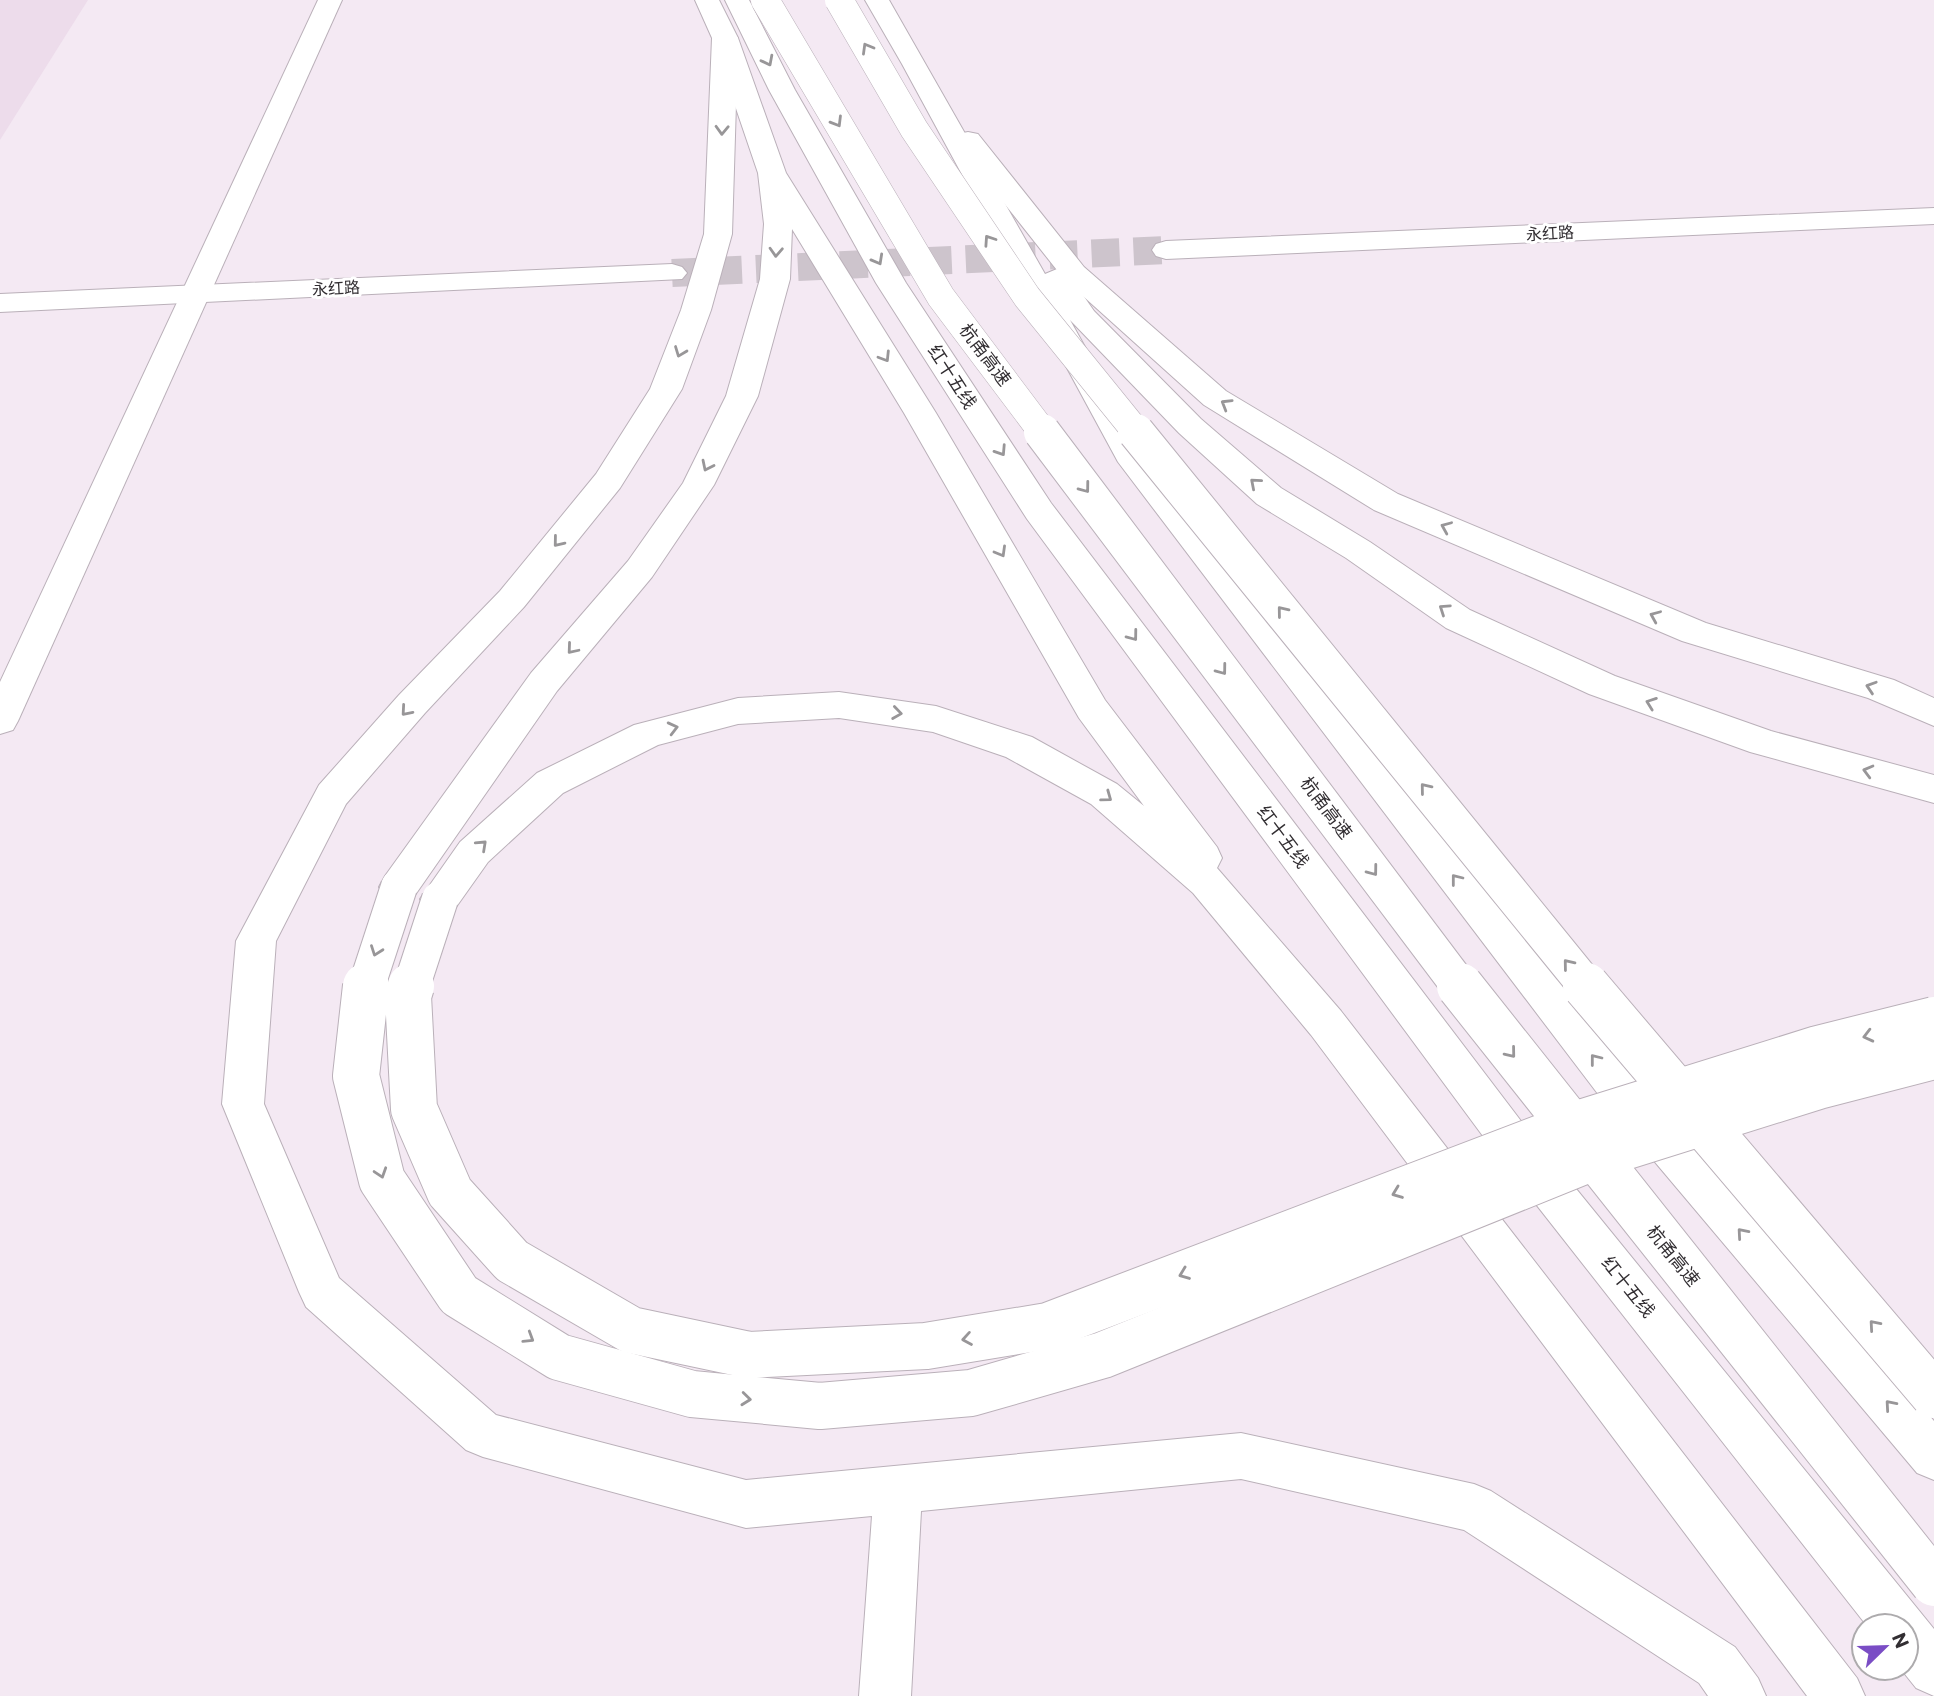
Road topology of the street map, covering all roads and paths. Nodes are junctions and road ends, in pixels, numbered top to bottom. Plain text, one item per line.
1 (330, 0) edge
2 (706, 0) edge
3 (765, 0) edge
4 (838, 0) edge
5 (877, 0) edge
6 (731, 19) edge
7 (915, 64) junction
8 (968, 140) junction
9 (772, 173) junction
10 (1934, 216) edge
11 (1166, 250) tunnel mouth
12 (672, 273) tunnel mouth
13 (197, 295) junction
14 (0, 303) edge
15 (1934, 713) edge
16 (0, 720) edge
17 (1934, 789) edge
18 (420, 893) junction
19 (1934, 1020) edge
20 (1326, 1023) junction
21 (1934, 1056) edge
22 (1934, 1395) edge
23 (1934, 1457) edge
24 (898, 1489) junction
25 (1934, 1583) edge
26 (1888, 1612) edge
27 (1920, 1652) edge
28 (1934, 1670) edge
29 (885, 1696) edge
30 (1740, 1696) edge
31 (1839, 1696) edge

1 - 13 main road
2 - 6 main road
3 -> 25 main road, 杭甬高速, bridge
22 -> 4 main road, bridge
5 - 7 main road
6 - 9 main road
6 -> 24 main road
6 -> 26 main road, 红十五线
7 - 8 main road
23 -> 7 main road
15 -> 8 main road
17 -> 8 main road
9 -> 18 main road
9 -> 20 main road
10 - 11 main road, 永红路
12 - 13 main road, 永红路
13 - 14 main road, 永红路
13 - 16 main road
19 -> 18 main road, bridge
18 -> 20 main road
18 -> 21 main road, bridge
20 - 31 main road
24 - 29 main road
24 - 30 main road
27 - 28 main road

